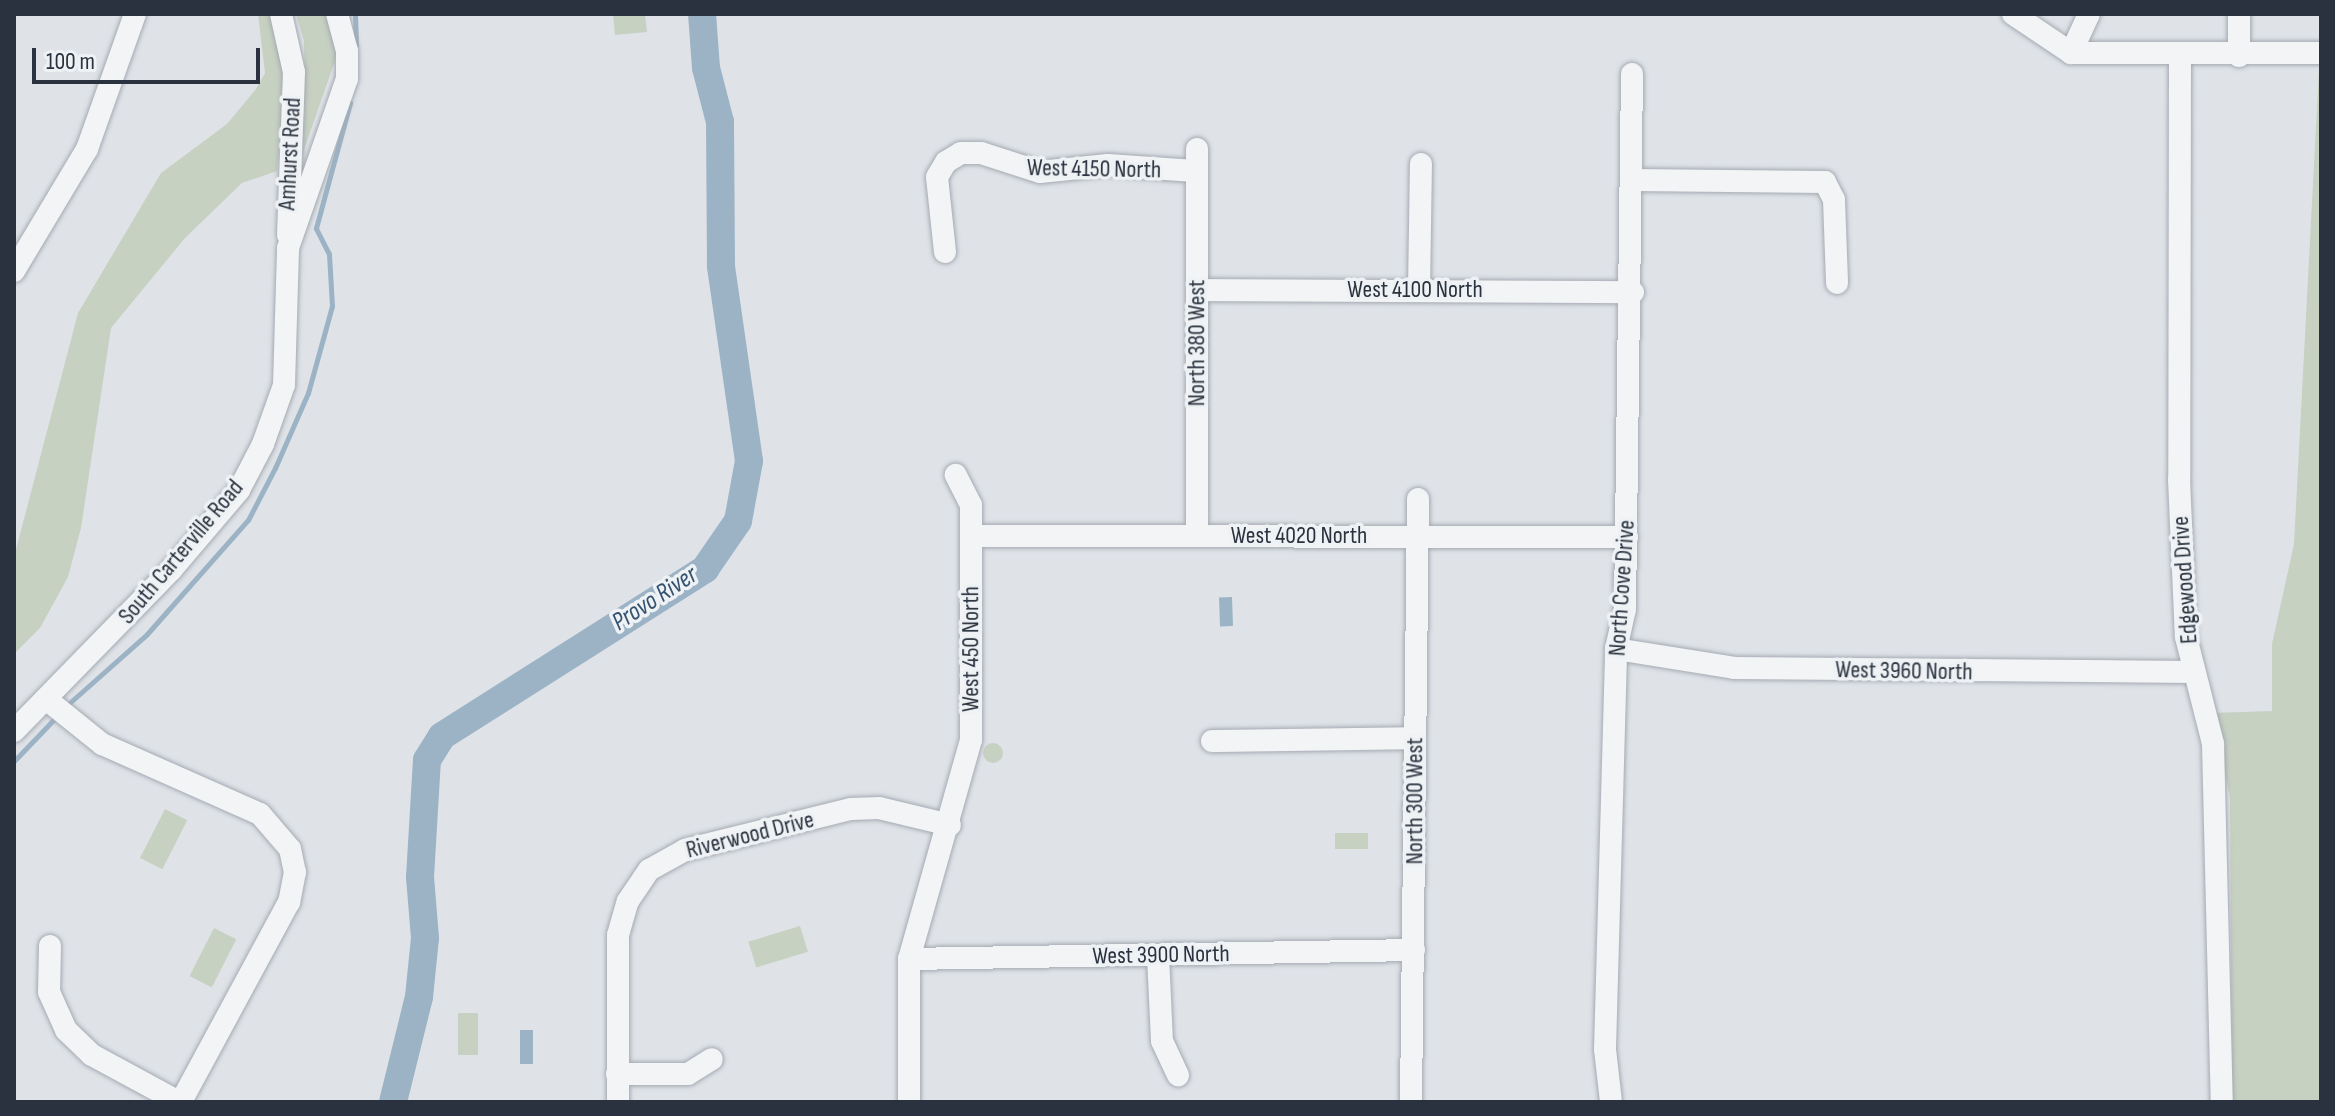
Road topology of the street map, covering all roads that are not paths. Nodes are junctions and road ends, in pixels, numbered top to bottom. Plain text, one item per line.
1 (135, 14) edge
2 (281, 14) edge
3 (337, 14) edge
4 (2013, 14) edge
5 (2089, 14) edge
6 (2239, 14) edge
7 (2071, 53) junction
8 (2321, 53) edge
9 (2180, 54) junction
10 (2239, 56) junction
11 (1632, 74) dead end
12 (1196, 160) joint
13 (1421, 164) dead end
14 (1632, 180) junction
15 (288, 248) junction
16 (945, 252) dead end
17 (14, 271) edge
18 (1837, 283) dead end
19 (1419, 289) junction
20 (1198, 290) junction
21 (1633, 292) junction
22 (956, 475) dead end
23 (1418, 499) dead end
24 (971, 536) junction
25 (1197, 536) junction
26 (1418, 537) junction
27 (1627, 537) junction
28 (1616, 649) junction
29 (2193, 672) junction
30 (46, 699) junction
31 (14, 731) edge
32 (1415, 738) junction
33 (1212, 741) dead end
34 (950, 825) junction
35 (50, 946) dead end
36 (1414, 950) junction
37 (1158, 956) junction
38 (909, 959) junction
39 (712, 1059) dead end
40 (617, 1074) junction
41 (1178, 1076) dead end
42 (180, 1102) edge
43 (618, 1102) edge
44 (909, 1102) edge
45 (1411, 1102) edge
46 (1611, 1102) edge
47 (2222, 1102) edge

1 - 17 street
2 - 15 street, Amhurst Road
3 - 15 street, South Carterville Road
4 - 7 street
5 - 7 street
6 - 10 street
7 - 9 street
8 - 10 street
9 - 10 street
9 - 29 street, Edgewood Drive
11 - 14 street, North Cove Drive
12 - 16 street, West 4150 North
12 - 20 street, North 380 West
13 - 19 street
14 - 18 street
14 - 21 street, North Cove Drive
15 - 30 street, South Carterville Road
19 - 20 street, West 4100 North
19 - 21 street, West 4100 North
20 - 25 street, North 380 West
21 - 27 street, North Cove Drive
22 - 24 street, West 450 North
23 - 26 street, North 300 West
24 - 25 street, West 4020 North
24 - 34 street, West 450 North
25 - 26 street, West 4020 North
26 - 27 street, West 4020 North
26 - 32 street, North 300 West
27 - 28 street, North Cove Drive
28 - 29 street, West 3960 North
28 - 46 street, North Cove Drive
29 - 47 street, Edgewood Drive
30 - 31 street, South Carterville Road
30 - 42 street
32 - 33 street
32 - 36 street, North 300 West
34 - 38 street, West 450 North
34 - 40 street, Riverwood Drive
35 - 42 street
36 - 37 street, West 3900 North
36 - 45 street, North 300 West
37 - 38 street, West 3900 North
37 - 41 street
38 - 44 street, West 450 North
39 - 40 street
40 - 43 street, Riverwood Drive

